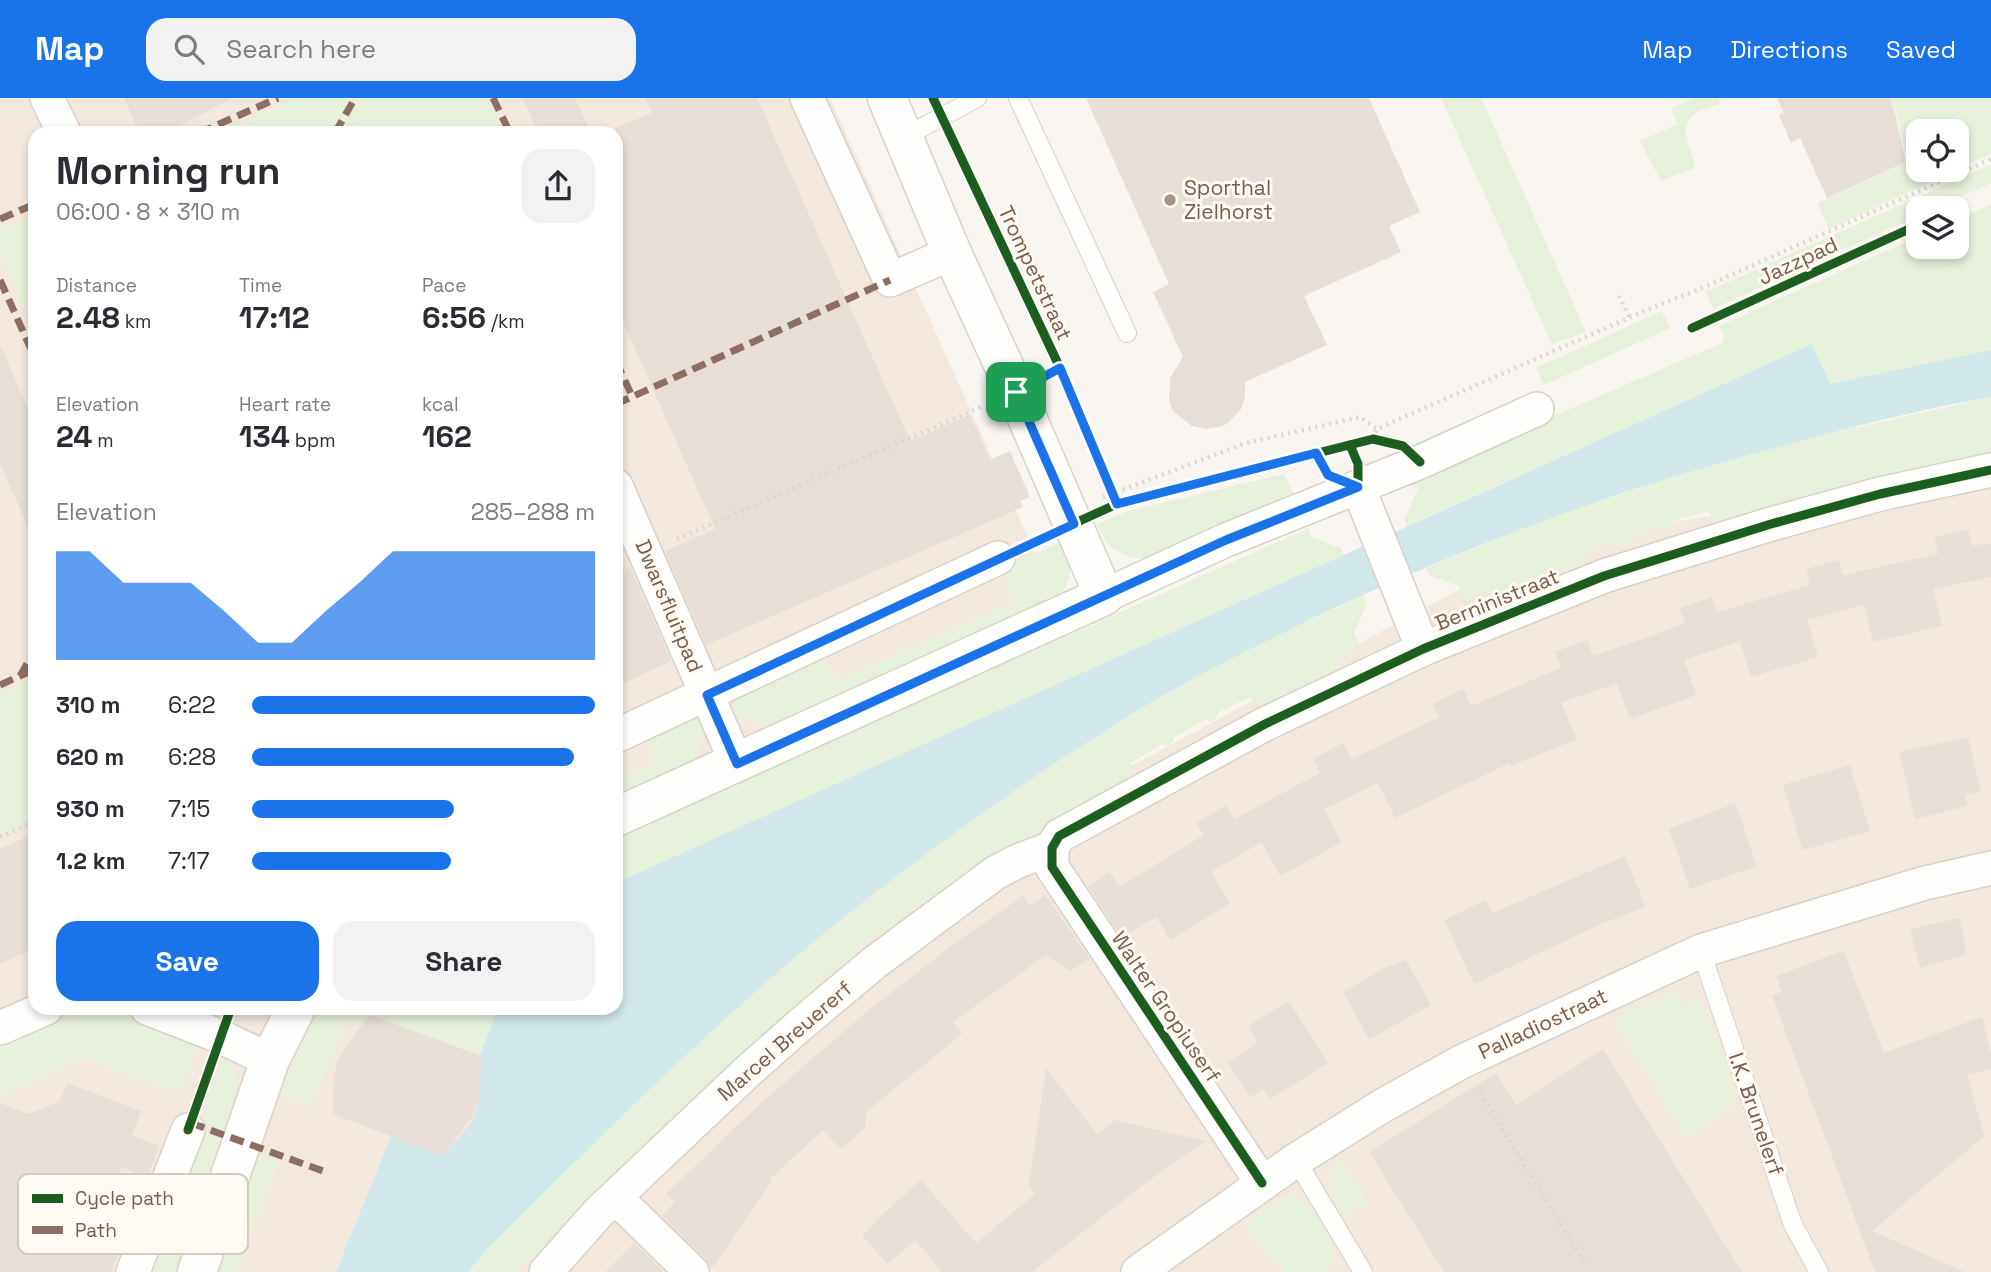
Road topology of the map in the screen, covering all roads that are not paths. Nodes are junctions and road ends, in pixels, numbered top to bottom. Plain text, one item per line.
1 (47, 98) edge
2 (807, 98) edge
3 (887, 98) edge
4 (977, 98) edge
5 (1018, 98) edge
6 (61, 126) edge
7 (904, 137) junction
8 (952, 253) junction
9 (1127, 333) dead end
10 (1537, 408) dead end
11 (1991, 470) edge
12 (1358, 487) junction
13 (623, 501) edge
14 (998, 558) dead end
15 (1104, 596) junction
16 (1423, 649) junction
17 (707, 695) junction
18 (623, 733) edge
19 (737, 764) junction
20 (623, 814) edge
21 (1052, 848) junction
22 (1991, 868) edge
23 (1701, 951) junction
24 (30, 1015) edge
25 (165, 1015) edge
26 (292, 1015) edge
27 (0, 1028) edge
28 (270, 1060) junction
29 (188, 1130) dead end
30 (1296, 1160) junction
31 (171, 1174) edge
32 (231, 1174) edge
33 (1262, 1183) junction
34 (616, 1198) junction
35 (140, 1254) edge
36 (203, 1254) edge
37 (133, 1272) edge
38 (197, 1272) edge
39 (546, 1272) edge
40 (692, 1272) edge
41 (1138, 1272) edge
42 (1363, 1272) edge
43 (1819, 1272) edge

1 - 6 street
2 - 8 street
3 - 7 street
4 - 7 lane
5 - 9 lane
7 - 8 street
8 - 15 street
10 - 12 street
11 - 16 street, Berninistraat
12 - 15 street
12 - 16 street, Berninistraat
13 - 17 street, Dwarsfluitpad
14 - 17 street
15 - 19 street
16 - 21 street, Berninistraat
17 - 18 street
17 - 19 street, Dwarsfluitpad
19 - 20 street
21 - 33 street, Walter Gropiuserf
21 - 34 street, Marcel Breuererf
22 - 23 street, Palladiostraat
23 - 30 street, Palladiostraat
23 - 43 lane, I.K. Brunelerf
24 - 27 street
25 - 28 street
26 - 28 street
28 - 32 street
29 - 31 street
30 - 33 street, Palladiostraat
30 - 42 lane
33 - 41 street, Palladiostraat
34 - 39 street, Marcel Breuererf
34 - 40 street
35 - 37 street
36 - 38 street

